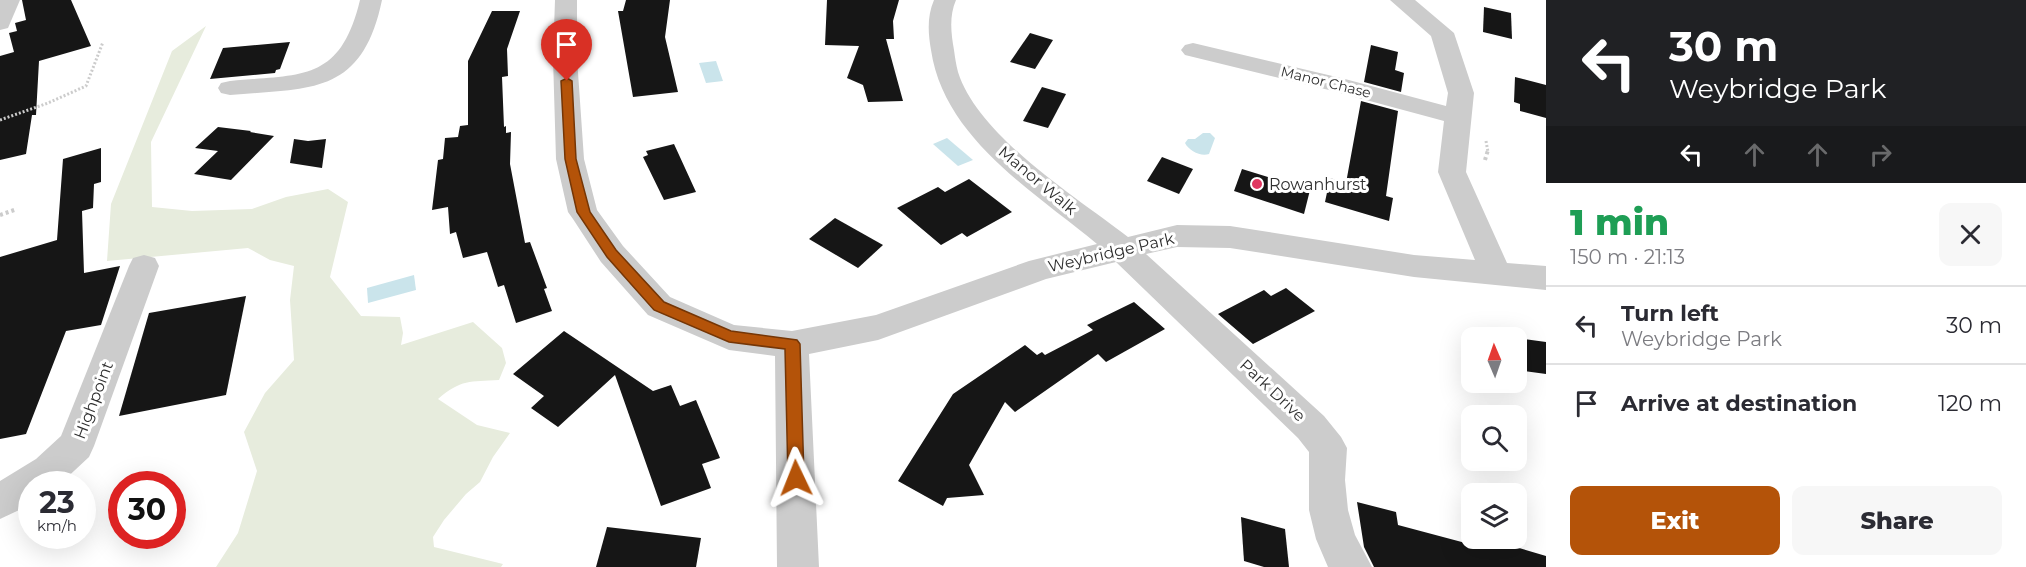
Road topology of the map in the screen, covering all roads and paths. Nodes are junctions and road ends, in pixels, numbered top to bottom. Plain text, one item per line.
1 (9, 0) edge
2 (371, 0) edge
3 (566, 0) edge
4 (945, 0) edge
5 (1401, 0) edge
6 (0, 23) edge
7 (103, 42) dead end
8 (1193, 50) dead end
9 (230, 88) dead end
10 (1458, 117) junction
11 (0, 120) edge
12 (17, 209) dead end
13 (0, 215) edge
14 (1125, 248) junction
15 (144, 266) dead end
16 (1496, 274) junction
17 (1546, 279) edge
18 (792, 344) junction
19 (0, 501) edge
20 (798, 567) edge
21 (1351, 567) edge

1 - 6 street
2 - 9 street
3 - 18 street, Weybridge Park
4 - 14 street, Manor Walk
5 - 10 street
7 - 11 path
8 - 10 street, Manor Chase
10 - 16 street
12 - 13 path
14 - 16 street, Weybridge Park
14 - 18 street, Weybridge Park
14 - 21 street, Park Drive
15 - 19 street, Highpoint
16 - 17 street, Weybridge Park
18 - 20 street

